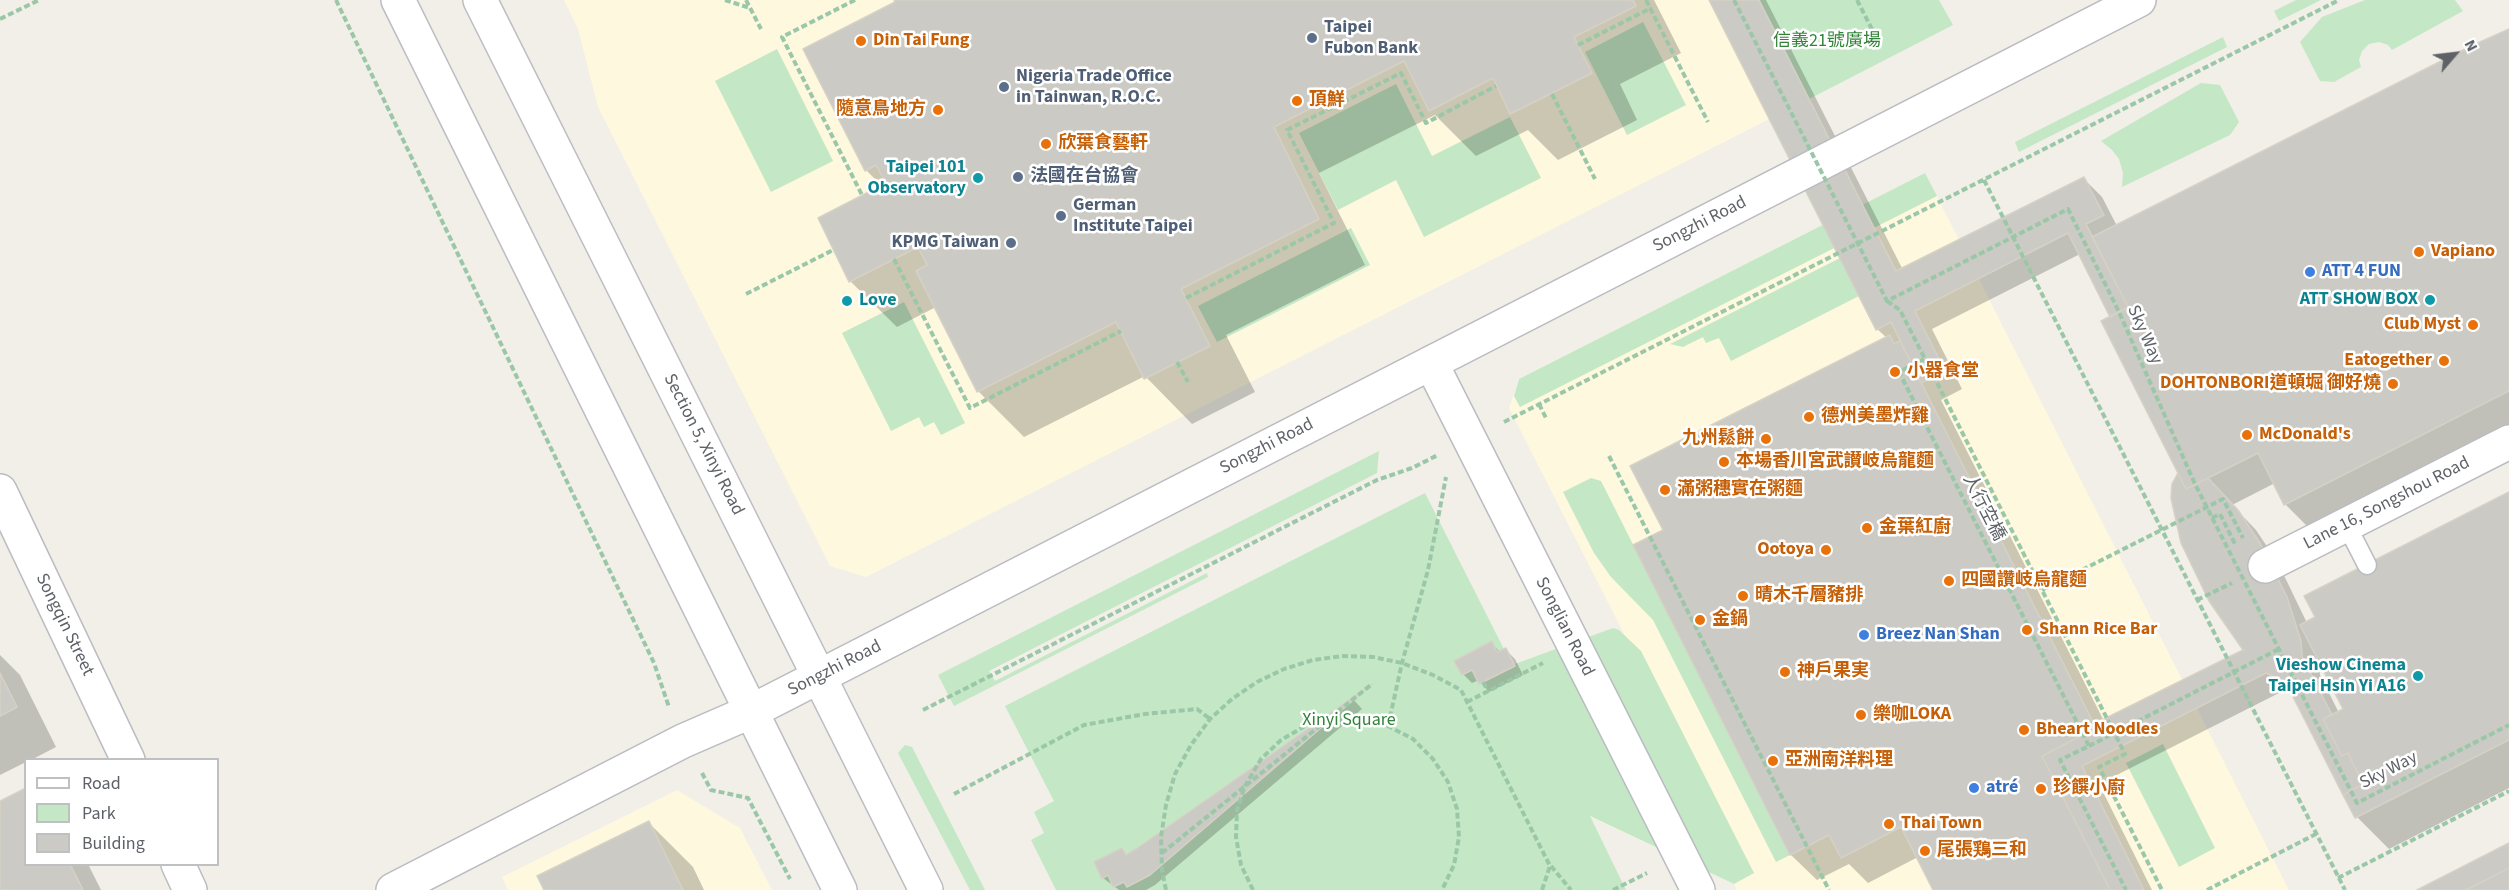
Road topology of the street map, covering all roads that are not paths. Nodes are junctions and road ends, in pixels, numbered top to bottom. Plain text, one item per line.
1 (398, 0) edge
2 (480, 0) edge
3 (2139, 0) edge
4 (1431, 363) junction
5 (2509, 442) edge
6 (0, 491) edge
7 (2346, 524) junction
8 (2252, 560) road end
9 (2367, 564) dead end
10 (818, 678) junction
11 (752, 711) junction
12 (128, 758) edge
13 (179, 866) edge
14 (190, 890) edge
15 (393, 890) edge
16 (840, 890) edge
17 (926, 890) edge
18 (1698, 890) edge

1 - 11 street
2 - 10 street, Section 5, Xinyi Road
3 - 4 street, Songzhi Road
4 - 10 street, Songzhi Road
4 - 18 street, Songlian Road
5 - 7 street, Lane 16, Songshou Road
6 - 12 street, Songqin Street
7 - 8 street, Lane 16, Songshou Road
7 - 9 lane
10 - 11 street, Songzhi Road
10 - 17 street, Section 5, Xinyi Road
11 - 15 street, Songzhi Road
11 - 16 street
13 - 14 street

